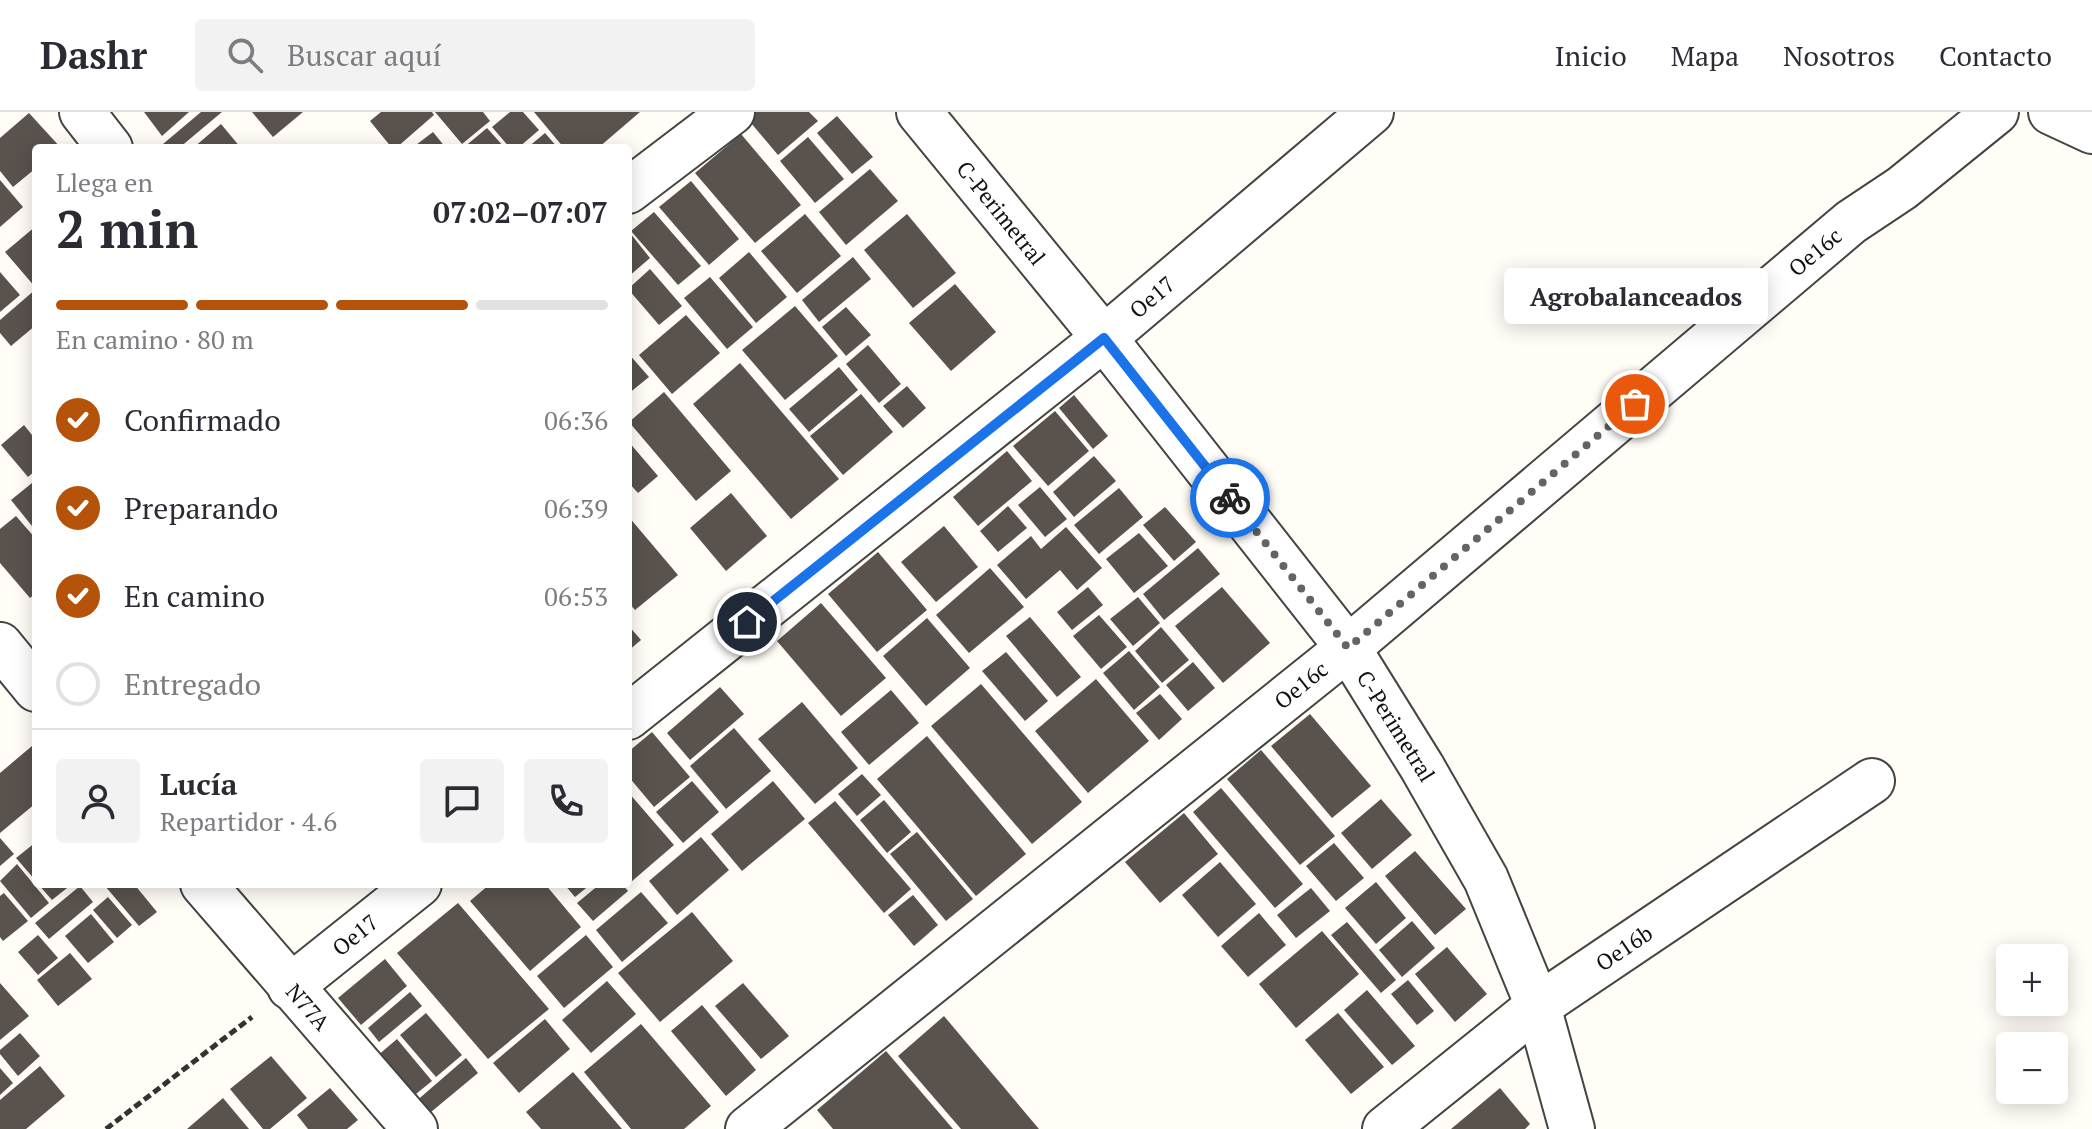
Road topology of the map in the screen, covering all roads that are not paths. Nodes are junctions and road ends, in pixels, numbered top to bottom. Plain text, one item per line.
1 (82, 112) edge
2 (732, 112) edge
3 (919, 112) edge
4 (1371, 112) edge
5 (1996, 112) edge
6 (2051, 112) edge
7 (2092, 131) edge
8 (107, 144) edge
9 (632, 188) edge
10 (1104, 338) junction
11 (0, 645) edge
12 (1348, 648) junction
13 (32, 680) edge
14 (632, 714) edge
15 (1872, 781) dead end
16 (206, 888) edge
17 (414, 888) edge
18 (290, 987) junction
19 (1538, 1006) junction
20 (415, 1129) edge
21 (748, 1129) edge
22 (1385, 1129) edge
23 (1572, 1129) edge

1 - 8 street
2 - 9 street
3 - 10 street, C-Perimetral
4 - 10 street, Oe17
5 - 12 street, Oe16c
6 - 7 street
10 - 12 street, C-Perimetral
10 - 14 street, Oe17
11 - 13 street
12 - 19 street, C-Perimetral
12 - 21 street, Oe16c
15 - 19 street, Oe16b
16 - 18 street, N77A
17 - 18 street, Oe17
18 - 20 street, N77A
19 - 22 street, Oe16b
19 - 23 street, C-Perimetral

